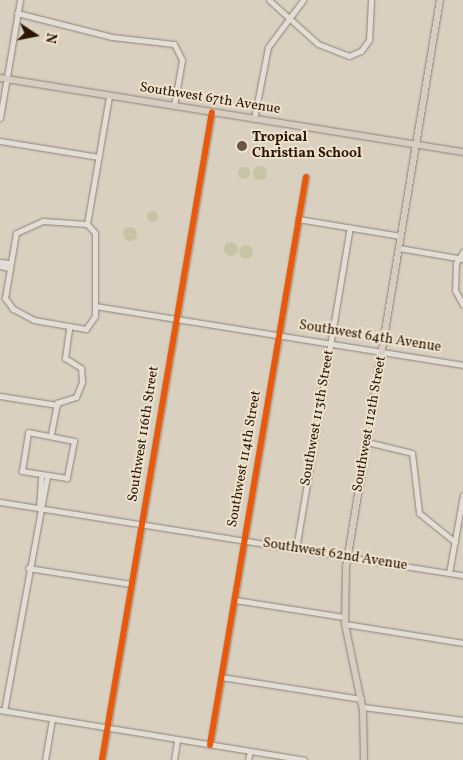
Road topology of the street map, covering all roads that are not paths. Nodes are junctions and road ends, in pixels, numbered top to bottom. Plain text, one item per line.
1 (20, 0) edge
2 (269, 0) edge
3 (303, 0) edge
4 (372, 0) edge
5 (440, 0) edge
6 (18, 13) junction
7 (289, 18) junction
8 (3, 79) edge
9 (109, 96) junction
10 (174, 106) junction
11 (212, 112) junction
12 (0, 118) edge
13 (254, 119) junction
14 (0, 141) edge
15 (416, 145) junction
16 (463, 152) edge
17 (99, 157) junction
18 (306, 177) dead end
19 (298, 219) junction
20 (86, 224) junction
21 (350, 228) junction
22 (401, 236) junction
23 (399, 248) junction
24 (463, 252) edge
25 (461, 259) edge
26 (0, 262) edge
27 (0, 266) edge
28 (9, 266) junction
29 (463, 305) edge
30 (95, 306) junction
31 (176, 319) junction
32 (70, 328) junction
33 (279, 335) junction
34 (330, 343) junction
35 (382, 352) junction
36 (463, 365) edge
37 (0, 396) edge
38 (57, 405) junction
39 (51, 434) junction
40 (366, 442) junction
41 (44, 477) junction
42 (463, 495) edge
43 (0, 502) edge
44 (39, 508) junction
45 (142, 524) junction
46 (244, 541) junction
47 (455, 542) junction
48 (296, 549) junction
49 (347, 557) junction
50 (28, 568) junction
51 (449, 573) junction
52 (463, 576) edge
53 (131, 584) junction
54 (234, 600) junction
55 (344, 621) junction
56 (463, 643) edge
57 (221, 677) junction
58 (361, 699) junction
59 (363, 707) junction
60 (2, 711) edge
61 (52, 719) junction
62 (463, 721) edge
63 (107, 728) junction
64 (177, 740) junction
65 (210, 745) junction
66 (250, 751) junction
67 (45, 760) edge
68 (102, 760) edge
69 (174, 760) edge
70 (248, 760) edge
71 (304, 760) edge
72 (364, 760) edge

1 - 6 street
2 - 7 street
3 - 7 street
4 - 7 street
5 - 15 main road, Southwest 112th Street
6 - 8 street
6 - 10 street
7 - 13 street
8 - 9 main road, Southwest 67th Avenue
8 - 12 street
9 - 10 main road, Southwest 67th Avenue
9 - 17 street
10 - 11 main road, Southwest 67th Avenue
11 - 13 main road, Southwest 67th Avenue
11 - 31 street, Southwest 116th Street
13 - 15 main road, Southwest 67th Avenue
14 - 17 street
15 - 16 main road, Southwest 67th Avenue
15 - 22 main road, Southwest 112th Street
17 - 20 street
18 - 19 street, Southwest 114th Street
19 - 21 street
19 - 33 street, Southwest 114th Street
20 - 28 street
20 - 30 street
21 - 22 street
21 - 34 street, Southwest 113th Street
22 - 23 main road, Southwest 112th Street
23 - 25 street
23 - 35 main road, Southwest 112th Street
24 - 25 street
25 - 29 street
26 - 28 street
27 - 28 street
28 - 32 street
30 - 31 street, Southwest 64th Avenue
30 - 32 street
31 - 33 street, Southwest 64th Avenue
31 - 45 street, Southwest 116th Street
32 - 38 street
33 - 34 street, Southwest 64th Avenue
33 - 46 street, Southwest 114th Street
34 - 35 street, Southwest 64th Avenue
34 - 48 street, Southwest 113th Street
35 - 36 street, Southwest 64th Avenue
35 - 40 main road, Southwest 112th Street
37 - 38 street
38 - 39 street
39 - 41 street
39 - 41 street
40 - 47 street
40 - 49 main road, Southwest 112th Street
41 - 44 street
42 - 47 street
43 - 44 street, Southwest 62nd Avenue
44 - 45 street, Southwest 62nd Avenue
44 - 50 street
45 - 46 street, Southwest 62nd Avenue
45 - 53 street, Southwest 116th Street
46 - 48 street, Southwest 62nd Avenue
46 - 54 street, Southwest 114th Street
47 - 51 street
48 - 49 street, Southwest 62nd Avenue
49 - 51 street, Southwest 62nd Avenue
49 - 55 main road, Southwest 112th Street
50 - 53 street
50 - 60 street
51 - 52 street, Southwest 62nd Avenue
53 - 63 street, Southwest 116th Street
54 - 55 street
54 - 57 street, Southwest 114th Street
55 - 56 street
55 - 58 main road, Southwest 112th Street
57 - 58 street
57 - 65 street, Southwest 114th Street
58 - 59 main road, Southwest 112th Street
59 - 62 street
59 - 72 main road, Southwest 112th Street
60 - 61 street
61 - 63 street
61 - 67 street
63 - 64 street
63 - 68 street, Southwest 116th Street
64 - 65 street
64 - 69 street
65 - 66 street
66 - 70 street
66 - 71 street

